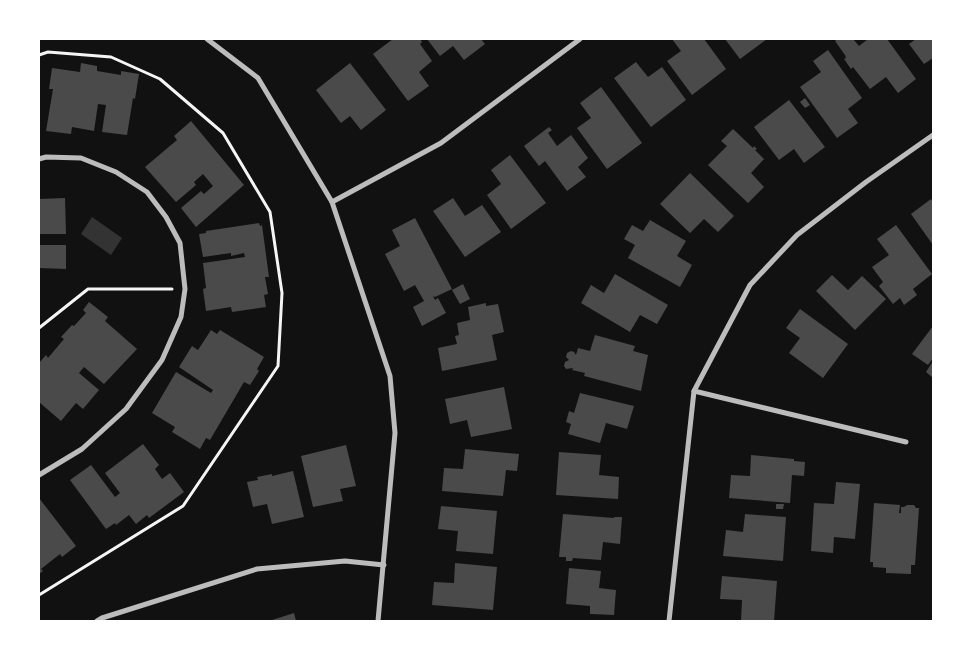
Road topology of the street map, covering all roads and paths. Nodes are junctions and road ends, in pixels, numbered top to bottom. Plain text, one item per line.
1 (207, 39) edge
2 (580, 39) edge
3 (933, 136) edge
4 (39, 159) edge
5 (332, 202) junction
6 (185, 289) junction
7 (39, 328) edge
8 (694, 390) junction
9 (906, 442) dead end
10 (39, 475) edge
11 (384, 565) junction
12 (97, 621) edge
13 (378, 621) edge
14 (669, 621) edge

1 - 5 street
2 - 5 street
3 - 8 street
4 - 6 street
5 - 11 street
6 - 7 path
6 - 10 street
8 - 9 street
8 - 14 street
11 - 12 street
11 - 13 street

